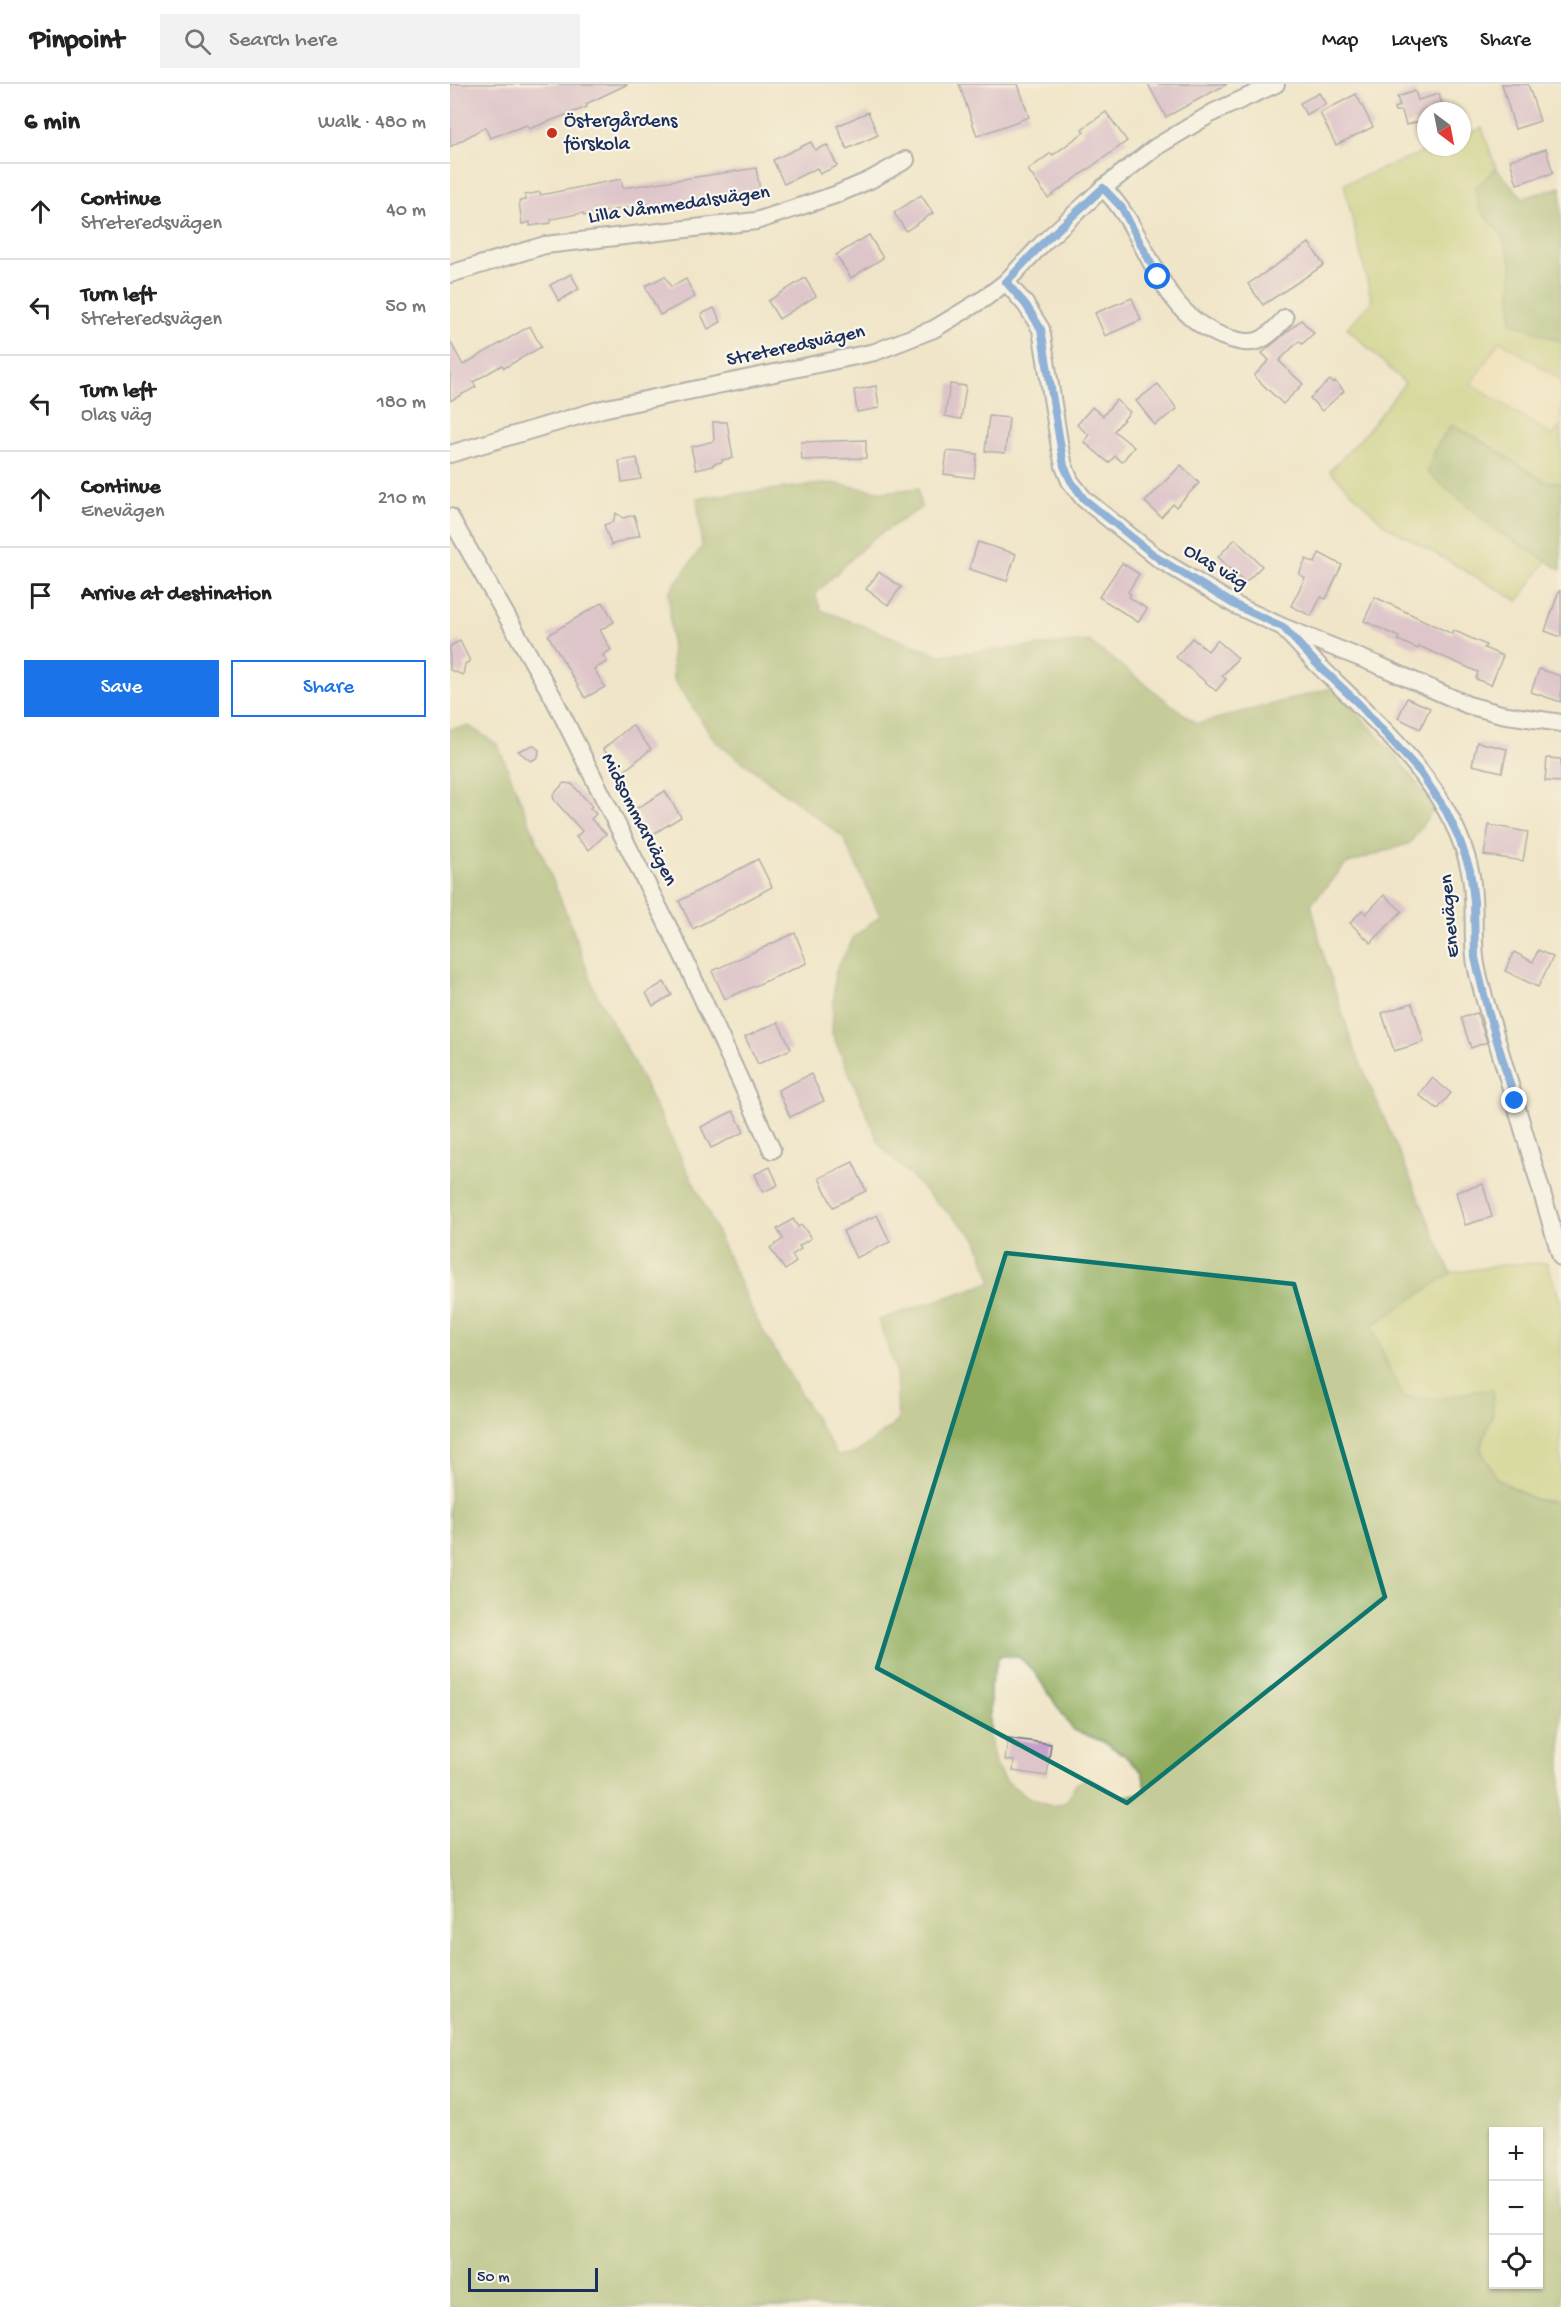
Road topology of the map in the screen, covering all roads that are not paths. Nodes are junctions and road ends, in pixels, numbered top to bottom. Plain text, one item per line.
1 (1275, 84) edge
2 (906, 160) dead end
3 (1103, 188) junction
4 (450, 274) edge
5 (1006, 282) junction
6 (1285, 318) dead end
7 (450, 454) edge
8 (450, 517) edge
9 (1283, 627) junction
10 (1561, 723) edge
11 (772, 1150) dead end
12 (1561, 1257) edge

1 - 3 street, Streteredsvägen
2 - 4 street, Lilla Våmmedalsvägen
3 - 5 street, Streteredsvägen
3 - 6 street
5 - 7 street, Streteredsvägen
5 - 9 street, Olas väg
8 - 11 street, Midsommarvägen
9 - 10 street, Olas väg
9 - 12 street, Enevägen

